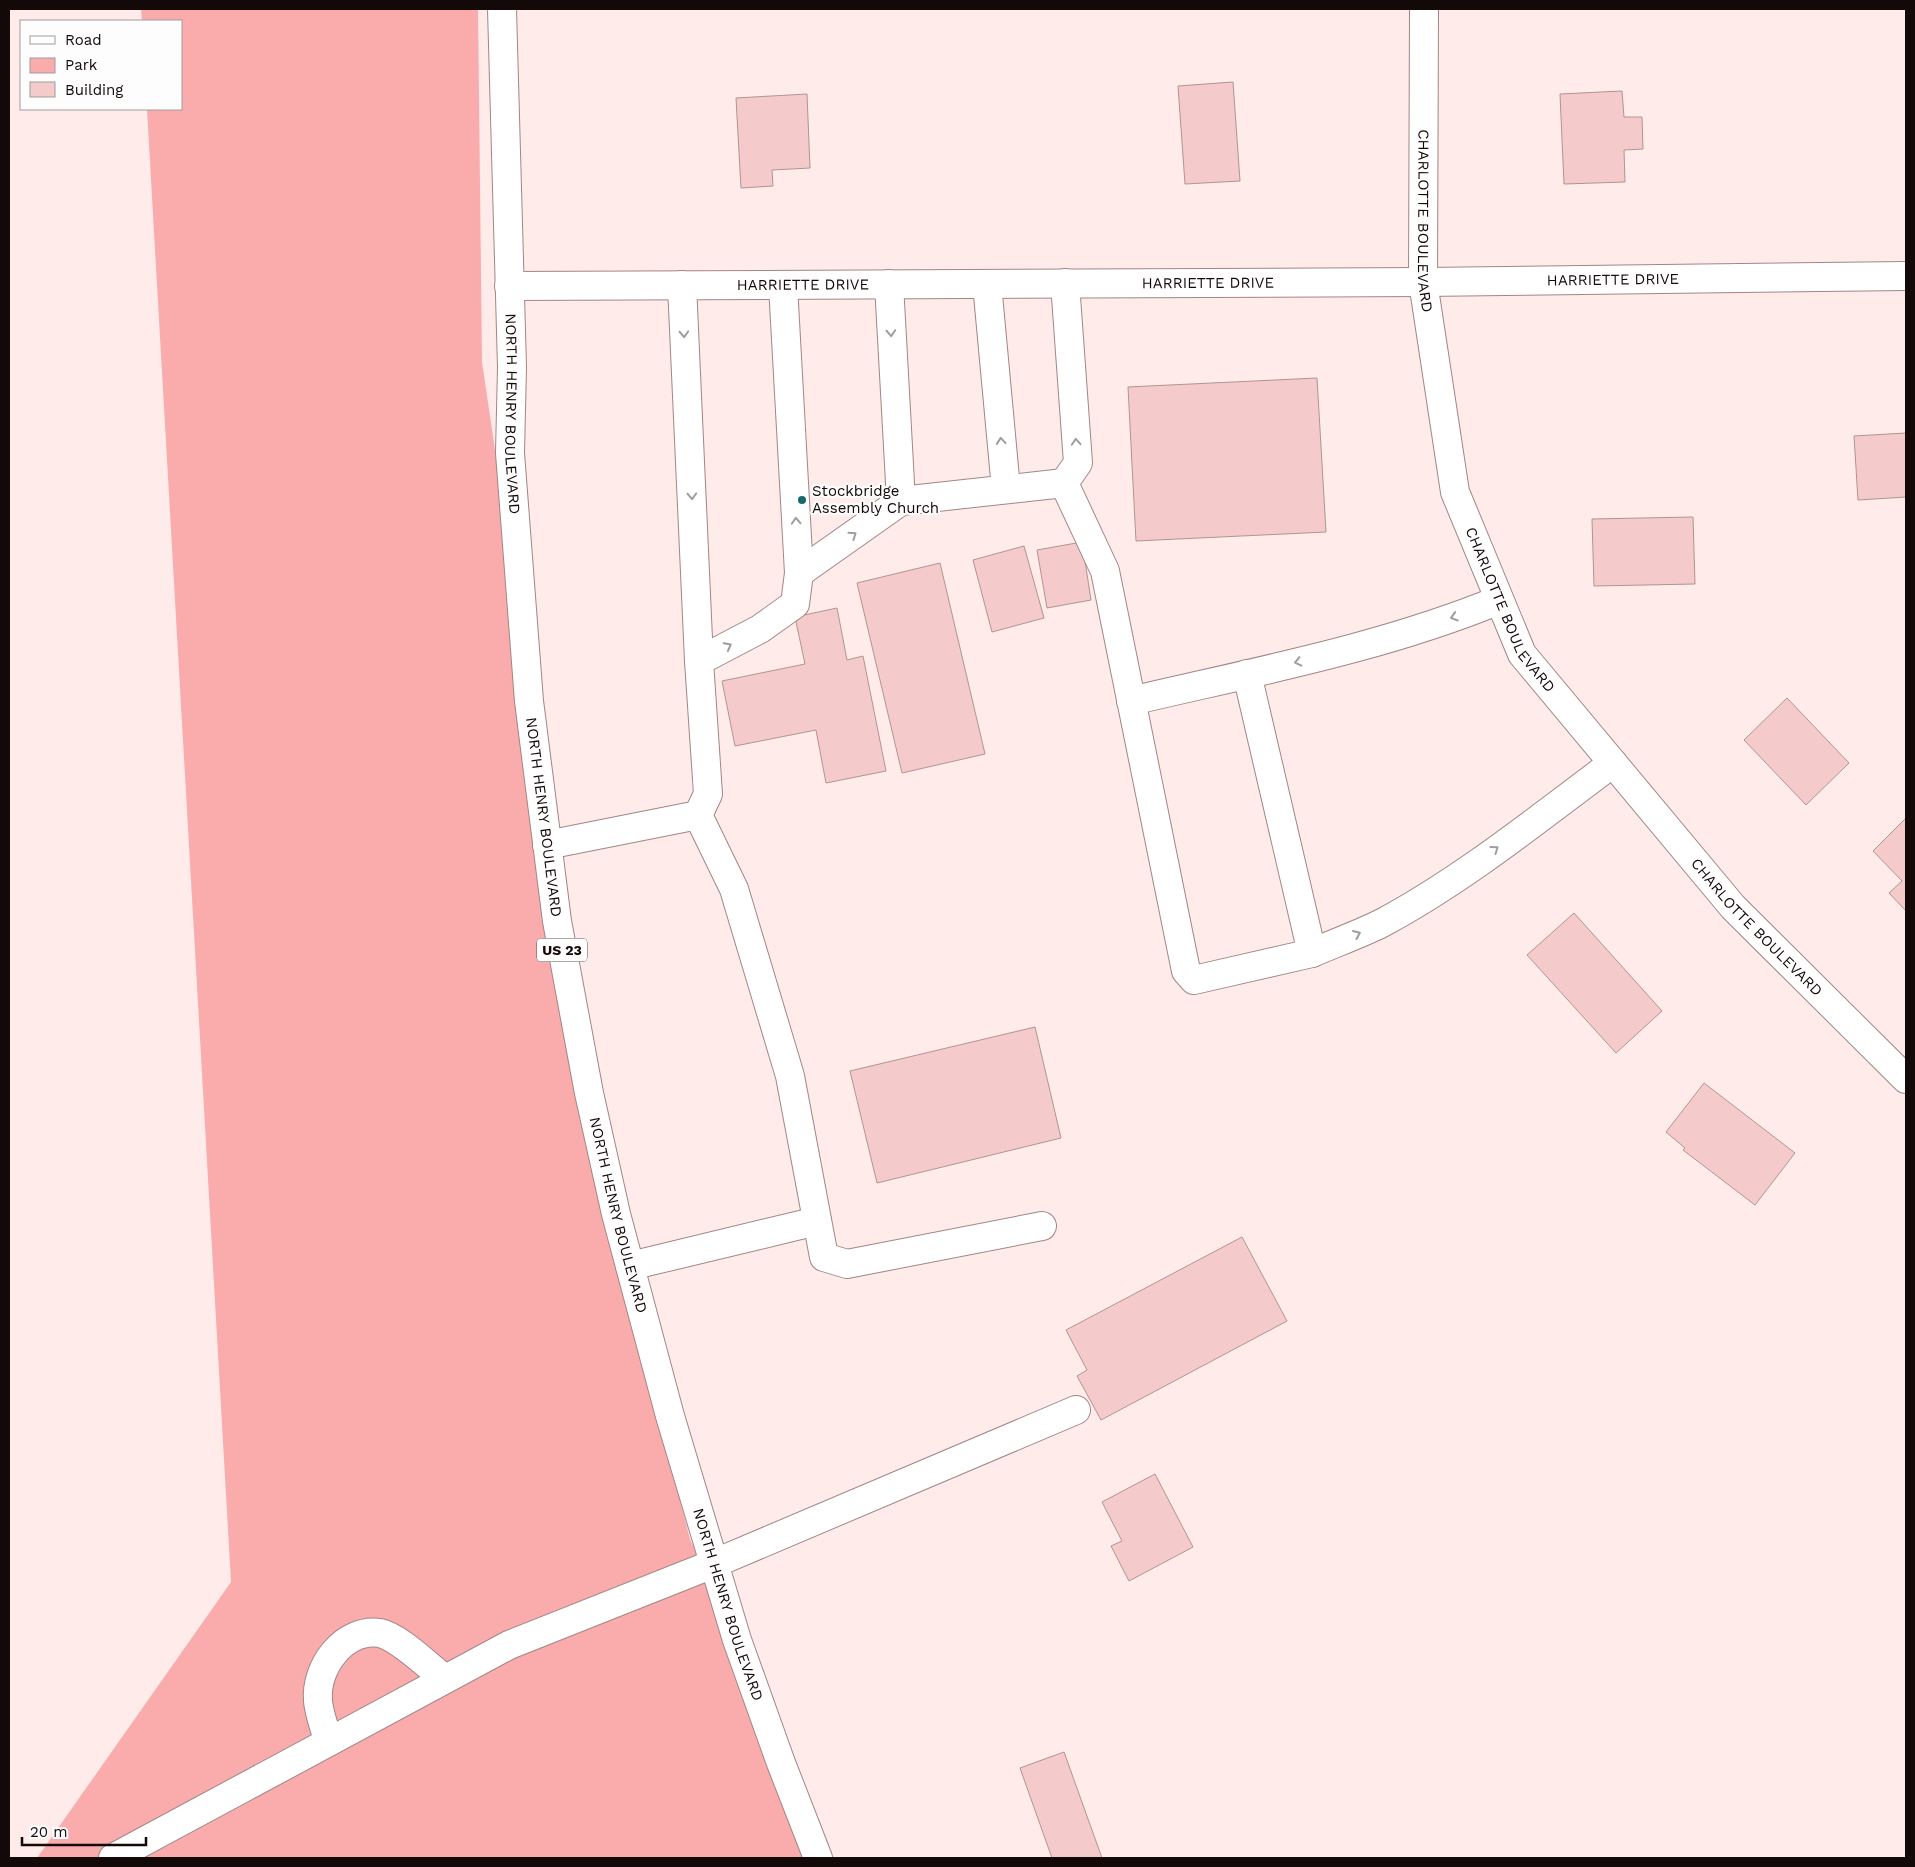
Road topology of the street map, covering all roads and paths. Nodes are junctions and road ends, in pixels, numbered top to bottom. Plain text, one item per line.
1 (502, 9) edge
2 (1424, 9) edge
3 (1906, 276) edge
4 (1423, 282) junction
5 (1064, 283) junction
6 (889, 284) junction
7 (987, 284) junction
8 (682, 285) junction
9 (783, 285) junction
10 (509, 286) junction
11 (1064, 483) junction
12 (1006, 489) junction
13 (901, 501) junction
14 (799, 573) junction
15 (1499, 600) junction
16 (699, 661) junction
17 (1247, 674) junction
18 (1131, 702) junction
19 (1613, 763) junction
20 (698, 814) junction
21 (547, 845) junction
22 (1312, 953) junction
23 (1906, 1079) edge
24 (817, 1221) junction
25 (1042, 1226) dead end
26 (630, 1266) junction
27 (1076, 1410) dead end
28 (714, 1564) junction
29 (445, 1679) junction
30 (328, 1741) junction
31 (112, 1858) edge
32 (818, 1858) edge

1 - 10 main road, NORTH HENRY BOULEVARD / US 23
2 - 4 main road, CHARLOTTE BOULEVARD
3 - 4 main road, HARRIETTE DRIVE
4 - 5 main road, HARRIETTE DRIVE
4 - 15 main road, CHARLOTTE BOULEVARD
5 - 7 main road, HARRIETTE DRIVE
11 -> 5 main road
6 - 7 main road, HARRIETTE DRIVE
6 - 9 main road, HARRIETTE DRIVE
6 -> 13 main road
12 -> 7 main road
8 - 9 main road, HARRIETTE DRIVE
8 - 10 main road, HARRIETTE DRIVE
8 -> 16 main road
14 -> 9 main road
10 - 21 main road, NORTH HENRY BOULEVARD / US 23
11 - 12 main road
11 - 18 main road
12 - 13 main road
14 -> 13 main road
16 -> 14 main road
15 -> 17 main road
15 - 19 main road, CHARLOTTE BOULEVARD
16 - 20 main road
17 - 18 main road
17 - 22 main road
18 - 22 main road
22 -> 19 main road
19 - 23 main road, CHARLOTTE BOULEVARD
20 - 21 main road
20 - 24 main road
21 - 26 main road, NORTH HENRY BOULEVARD / US 23
24 - 25 main road
24 - 26 main road
26 - 28 main road, NORTH HENRY BOULEVARD / US 23
27 - 28 main road
28 - 29 main road
28 - 32 main road, NORTH HENRY BOULEVARD / US 23
29 - 30 main road
29 - 30 main road
30 - 31 main road

